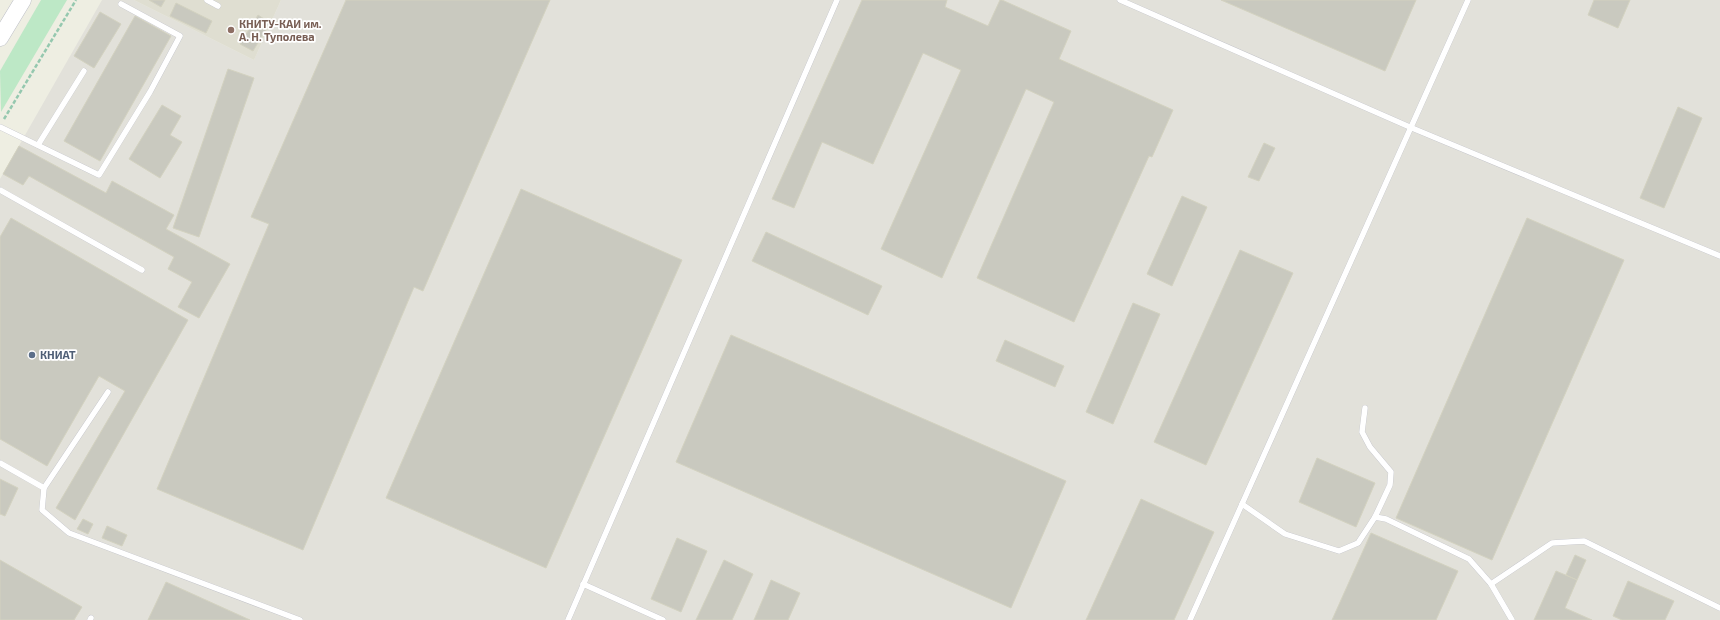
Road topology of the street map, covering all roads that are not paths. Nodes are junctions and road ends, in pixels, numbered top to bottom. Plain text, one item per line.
1 (23, 0) edge
2 (207, 0) edge
3 (837, 0) edge
4 (1120, 0) edge
5 (1468, 0) edge
6 (121, 4) dead end
7 (218, 6) dead end
8 (0, 38) edge
9 (84, 71) dead end
10 (0, 127) edge
11 (1412, 128) junction
12 (38, 145) junction
13 (0, 190) edge
14 (1720, 256) edge
15 (142, 270) dead end
16 (108, 392) dead end
17 (1365, 408) dead end
18 (0, 463) edge
19 (44, 488) junction
20 (1242, 504) junction
21 (1375, 518) junction
22 (583, 584) junction
23 (1492, 584) junction
24 (1720, 608) edge
25 (300, 620) edge
26 (568, 620) edge
27 (663, 620) edge
28 (1190, 620) edge
29 (1512, 620) edge

1 - 8 main road
2 - 7 lane
3 - 22 lane
4 - 11 lane
5 - 11 lane
6 - 12 lane
9 - 12 lane
10 - 12 lane
11 - 14 lane
11 - 20 lane
13 - 15 lane
16 - 19 lane
17 - 21 lane
18 - 19 lane
19 - 25 lane
20 - 21 lane
20 - 28 lane
21 - 23 lane
22 - 26 lane
22 - 27 lane
23 - 24 lane
23 - 29 lane

